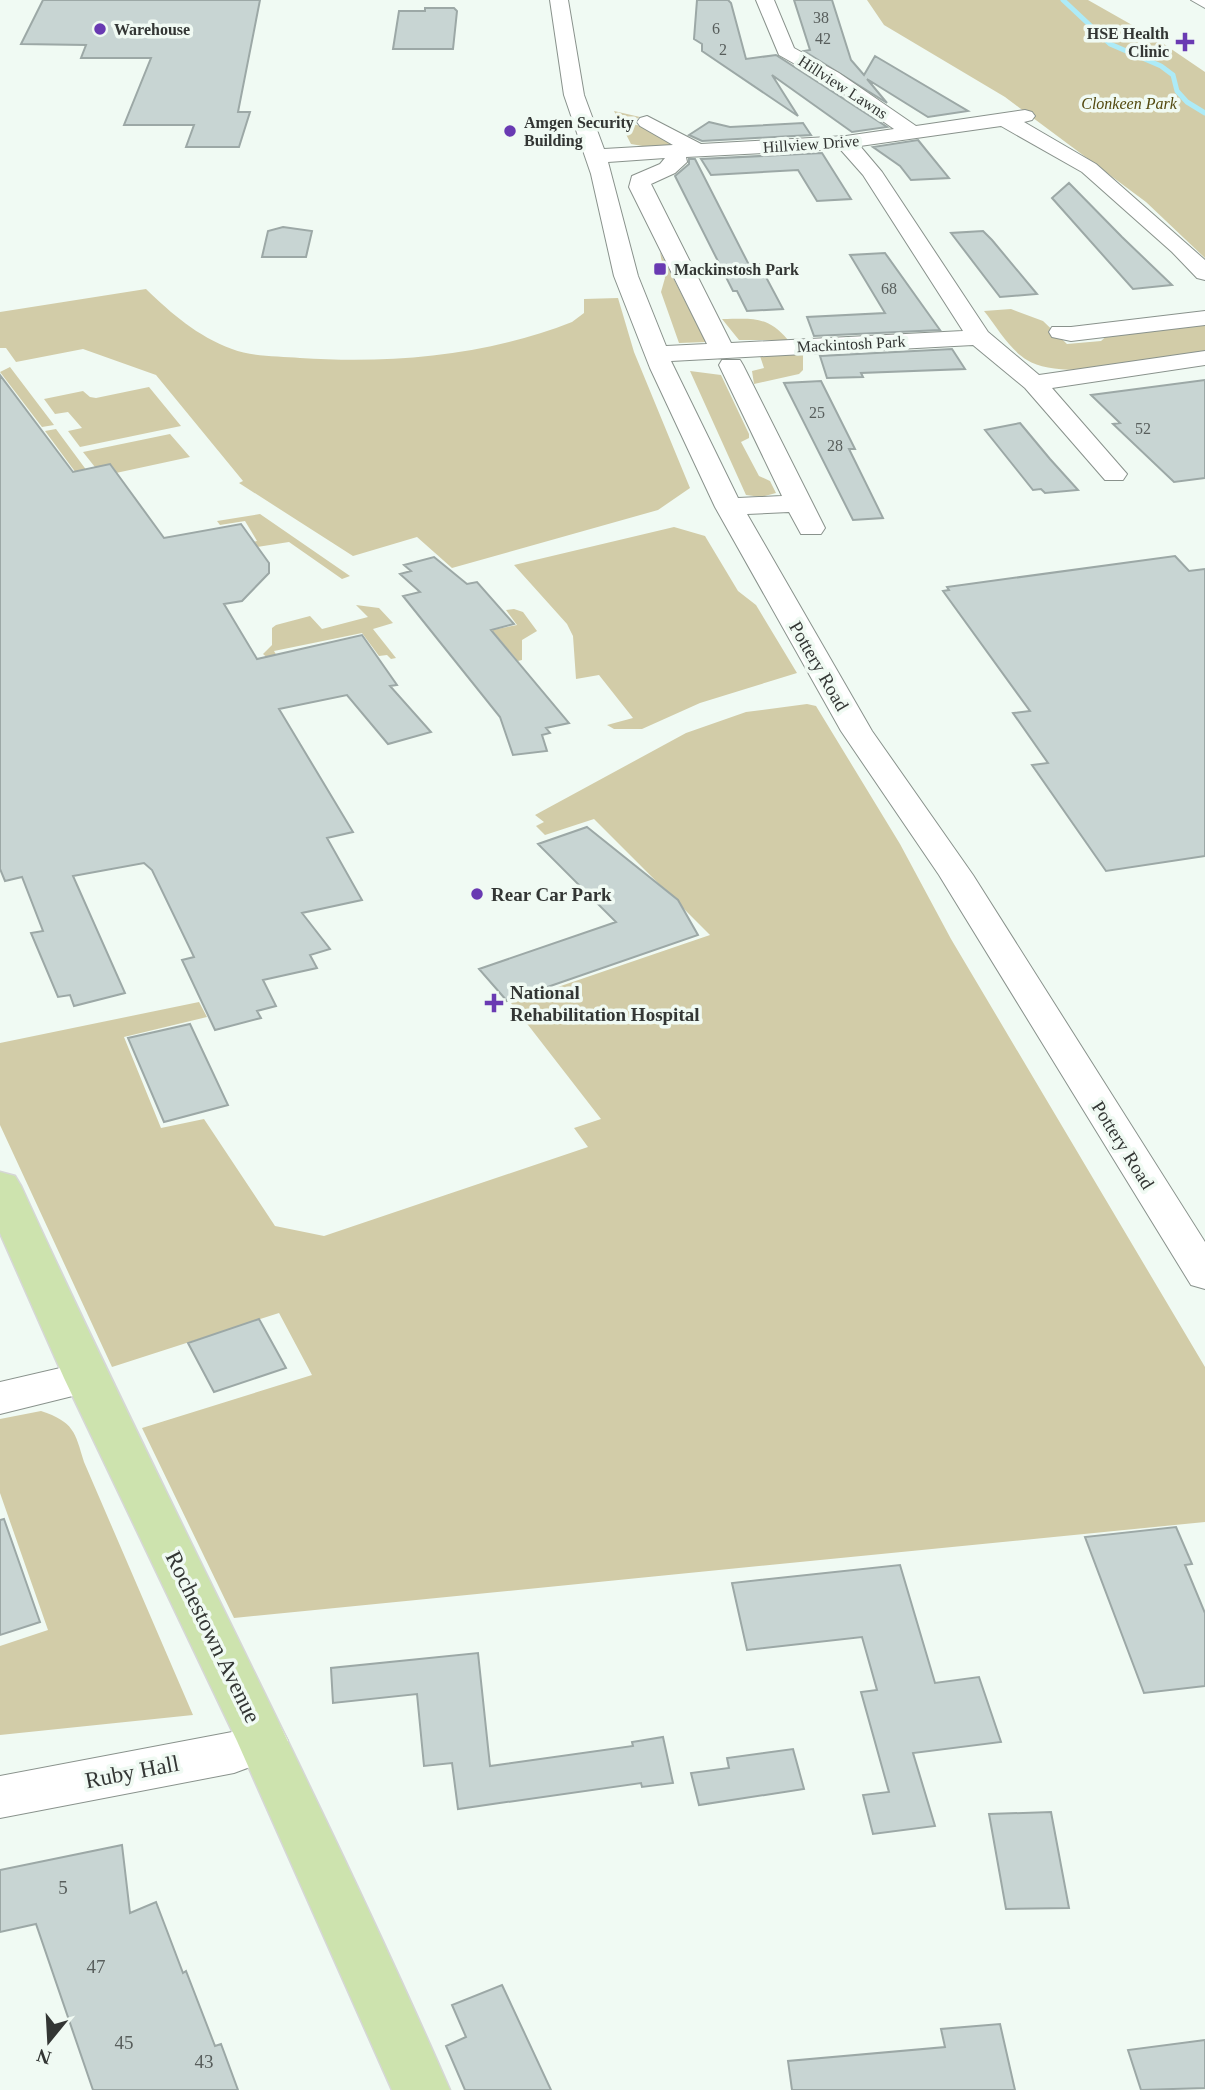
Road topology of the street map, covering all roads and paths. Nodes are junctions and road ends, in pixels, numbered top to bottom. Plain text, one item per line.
1 (559, 0) edge
2 (765, 0) edge
3 (1200, 0) edge
4 (1205, 3) edge
5 (647, 122) dead end
6 (909, 131) junction
7 (846, 142) junction
8 (686, 152) junction
9 (596, 156) junction
10 (1205, 273) edge
11 (1205, 318) edge
12 (1061, 332) dead end
13 (979, 337) junction
14 (657, 354) junction
15 (1205, 358) edge
16 (737, 360) junction
17 (698, 367) dead end
18 (1034, 383) junction
19 (1114, 474) dead end
20 (797, 503) junction
21 (729, 507) junction
22 (811, 528) dead end
23 (0, 1186) edge
24 (1205, 1275) edge
25 (86, 1378) junction
26 (0, 1398) edge
27 (263, 1741) junction
28 (0, 1797) edge
29 (421, 2090) edge

1 - 9 street, Pottery Road
2 - 6 street, Hillview Lawns
3 - 4 street
5 - 8 street
6 - 7 street, Hillview Drive
6 - 10 street, Hillview Drive
7 - 8 street, Hillview Drive
7 - 13 street
8 - 9 street, Hillview Drive
8 - 16 street
9 - 14 street, Pottery Road
11 - 12 street
13 - 16 street, Mackintosh Park
13 - 18 street
14 - 16 street, Mackintosh Park
14 - 21 street, Pottery Road
15 - 18 street
16 - 17 street, Mackintosh Park
16 - 20 street
18 - 19 street
20 - 21 street
20 - 22 street
21 - 24 street, Pottery Road
23 - 25 main road, Rochestown Avenue
25 - 26 street
25 - 27 main road, Rochestown Avenue
27 - 28 street, Ruby Hall
27 - 29 main road, Rochestown Avenue

